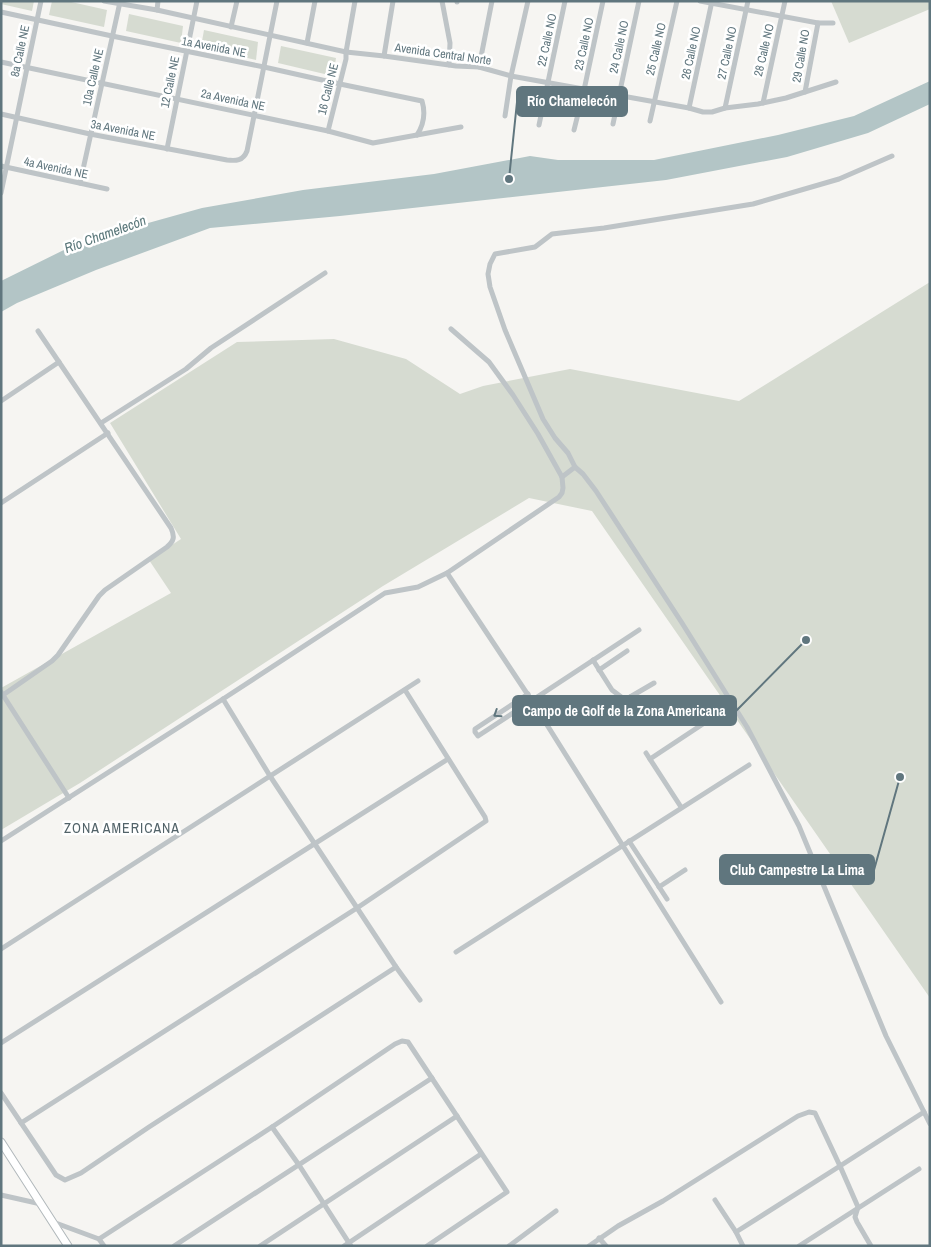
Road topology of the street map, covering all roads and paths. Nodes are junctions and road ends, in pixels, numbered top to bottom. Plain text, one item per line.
1 (41, 1) edge
2 (104, 1) edge
3 (158, 1) edge
4 (197, 1) edge
5 (237, 1) edge
6 (277, 1) edge
7 (315, 1) edge
8 (355, 1) edge
9 (393, 1) edge
10 (442, 1) edge
11 (492, 1) edge
12 (528, 1) edge
13 (565, 1) edge
14 (603, 1) edge
15 (640, 1) edge
16 (678, 1) edge
17 (700, 1) edge
18 (748, 1) edge
19 (785, 1) edge
20 (712, 2) edge
21 (119, 3) edge
22 (157, 10) junction
23 (746, 10) junction
24 (1, 12) edge
25 (782, 16) junction
26 (194, 18) junction
27 (37, 19) junction
28 (818, 22) junction
29 (833, 23) dead end
30 (231, 27) junction
31 (270, 35) junction
32 (112, 36) junction
33 (307, 43) junction
34 (186, 52) junction
35 (346, 52) junction
36 (384, 56) junction
37 (1, 62) edge
38 (449, 65) junction
39 (27, 67) junction
40 (264, 67) junction
41 (479, 67) junction
42 (511, 76) junction
43 (548, 82) junction
44 (836, 82) dead end
45 (102, 84) junction
46 (340, 84) junction
47 (584, 90) junction
48 (805, 92) junction
49 (619, 96) junction
50 (177, 98) junction
51 (654, 102) junction
52 (763, 103) junction
53 (689, 108) junction
54 (725, 108) junction
55 (1, 114) edge
56 (254, 115) junction
57 (505, 116) dead end
58 (17, 117) junction
59 (650, 121) dead end
60 (613, 124) dead end
61 (539, 125) dead end
62 (460, 127) dead end
63 (328, 130) junction
64 (574, 130) dead end
65 (90, 134) junction
66 (417, 136) junction
67 (167, 149) junction
68 (892, 156) dead end
69 (4, 167) edge
70 (80, 183) junction
71 (108, 189) dead end
72 (1, 193) edge
73 (325, 273) dead end
74 (451, 329) dead end
75 (38, 331) dead end
76 (59, 362) junction
77 (1, 401) edge
78 (101, 423) junction
79 (108, 433) junction
80 (575, 466) junction
81 (562, 477) junction
82 (1, 503) edge
83 (447, 573) junction
84 (639, 630) dead end
85 (627, 652) dead end
86 (593, 660) junction
87 (599, 670) junction
88 (418, 681) dead end
89 (654, 683) dead end
90 (405, 690) junction
91 (2, 694) edge
92 (528, 694) junction
93 (630, 698) junction
94 (223, 699) junction
95 (532, 701) junction
96 (718, 714) dead end
97 (643, 715) dead end
98 (646, 753) dead end
99 (448, 758) junction
100 (650, 759) junction
101 (749, 764) dead end
102 (270, 776) junction
103 (69, 798) junction
104 (681, 808) junction
105 (1, 841) edge
106 (629, 841) junction
107 (314, 843) junction
108 (623, 845) junction
109 (685, 870) dead end
110 (660, 887) junction
111 (667, 899) dead end
112 (357, 908) junction
113 (1, 949) edge
114 (456, 952) dead end
115 (396, 967) junction
116 (420, 1000) dead end
117 (721, 1002) dead end
118 (1, 1043) edge
119 (432, 1078) junction
120 (1, 1093) edge
121 (924, 1112) junction
122 (458, 1116) junction
123 (21, 1123) junction
124 (930, 1124) edge
125 (272, 1127) junction
126 (1, 1142) edge
127 (481, 1154) junction
128 (299, 1165) junction
129 (840, 1166) junction
130 (919, 1169) dead end
131 (1, 1195) edge
132 (715, 1200) dead end
133 (41, 1204) junction
134 (325, 1204) junction
135 (858, 1207) junction
136 (556, 1211) dead end
137 (52, 1222) junction
138 (736, 1232) junction
139 (599, 1238) junction
140 (99, 1239) junction
141 (348, 1245) edge
142 (68, 1246) edge
143 (104, 1246) edge
144 (174, 1246) edge
145 (260, 1246) edge
146 (427, 1246) edge
147 (509, 1246) edge
148 (589, 1246) edge
149 (606, 1246) edge
150 (743, 1246) edge
151 (799, 1246) edge
152 (871, 1246) edge

1 - 27 street, 8a Calle NE
2 - 21 street, Avenida Central Norte
3 - 22 street
4 - 26 street, 12 Calle NE
5 - 30 street
6 - 31 street
7 - 33 street
8 - 35 street, 16 Calle NE
9 - 36 street
10 - 38 street
11 - 41 street
12 - 42 street
13 - 43 street, 22 Calle NO
14 - 47 street, 23 Calle NO
15 - 49 street, 24 Calle NO
16 - 51 street, 25 Calle NO
17 - 20 street
18 - 23 street, 27 Calle NO
19 - 25 street, 28 Calle NO
20 - 23 street
20 - 53 street, 26 Calle NO
21 - 22 street, Avenida Central Norte
21 - 32 street, 10a Calle NE
22 - 26 street, Avenida Central Norte
23 - 25 street
23 - 54 street, 27 Calle NO
24 - 27 street, 1a Avenida NE
25 - 28 street
25 - 52 street, 28 Calle NO
26 - 30 street, Avenida Central Norte
26 - 34 street, 12 Calle NE
27 - 32 street, 1a Avenida NE
27 - 39 street, 8a Calle NE
28 - 29 street
28 - 48 street, 29 Calle NO
30 - 31 street, Avenida Central Norte
31 - 33 street, Avenida Central Norte
31 - 40 street
32 - 34 street, 1a Avenida NE
32 - 45 street, 10a Calle NE
33 - 35 street, Avenida Central Norte
34 - 40 street, 1a Avenida NE
34 - 50 street, 12 Calle NE
35 - 36 street, Avenida Central Norte
35 - 46 street, 16 Calle NE
36 - 38 street, Avenida Central Norte
37 - 39 street, 2a Avenida NE
38 - 41 street, Avenida Central Norte
39 - 45 street, 2a Avenida NE
39 - 58 street, 8a Calle NE
40 - 46 street, 1a Avenida NE
40 - 56 street
41 - 42 street, Avenida Central Norte
42 - 43 street, Avenida Central Norte
42 - 57 street
43 - 47 street, Avenida Central Norte
43 - 61 street, 22 Calle NO
44 - 48 street, Avenida Central Norte
45 - 50 street, 2a Avenida NE
45 - 65 street, 10a Calle NE
46 - 63 street, 16 Calle NE
46 - 66 street, 1a Avenida NE
47 - 49 street, Avenida Central Norte
47 - 64 street, 23 Calle NO
48 - 52 street, Avenida Central Norte
49 - 51 street, Avenida Central Norte
49 - 60 street, 24 Calle NO
50 - 56 street, 2a Avenida NE
50 - 67 street, 12 Calle NE
51 - 53 street, Avenida Central Norte
51 - 59 street, 25 Calle NO
52 - 54 street, Avenida Central Norte
53 - 54 street, Avenida Central Norte
55 - 58 street, 3a Avenida NE
56 - 63 street, 2a Avenida NE
56 - 67 street, 3a Avenida NE
58 - 65 street, 3a Avenida NE
58 - 69 street, 8a Calle NE
62 - 66 street, 2a Avenida NE
63 - 66 street, 2a Avenida NE
65 - 67 street, 3a Avenida NE
65 - 70 street, 10a Calle NE
68 - 80 street
69 - 70 street, 4a Avenida NE
69 - 72 street, 8a Calle NE
70 - 71 street, 4a Avenida NE
73 - 78 street
74 - 81 street
75 - 76 street
76 - 77 street
76 - 78 street
78 - 79 street
79 - 82 street
79 - 91 street
80 - 81 street
80 - 121 street
81 - 83 street
83 - 92 street
83 - 94 street
84 - 86 street
85 - 87 street
86 - 87 street
86 - 95 street
87 - 93 street
88 - 90 street
89 - 93 street
90 - 99 street
90 - 102 street
91 - 103 street
92 - 95 street
92 -> 95 street
93 - 97 street
94 - 102 street
94 - 103 street
95 - 108 street
96 - 100 street
98 - 100 street
99 - 107 street
99 - 112 street
100 - 104 street
101 - 104 street
102 - 107 street
102 - 113 street
103 - 105 street
104 - 106 street
106 - 108 street
106 - 110 street
107 - 112 street
107 - 118 street
108 - 114 street
108 - 117 street
109 - 110 street
110 - 111 street
112 - 115 street
112 - 123 street
115 - 116 street
115 - 123 street
119 - 122 street
119 - 125 street
119 - 128 street
120 - 123 street
121 - 124 street
121 - 129 street
122 - 127 street
122 - 134 street
125 - 128 street
125 - 140 street
126 - 133 street
127 - 141 street
127 - 146 street
128 - 134 street
128 - 144 street
129 - 135 street
129 - 138 street
129 - 139 street
130 - 135 street
131 - 133 street
132 - 138 street
133 - 137 street
134 - 141 street
134 - 145 street
135 - 151 street
135 - 152 street
136 - 147 street
137 - 140 street
137 - 142 street
138 - 150 street
139 - 148 street
139 - 149 street
140 - 143 street

